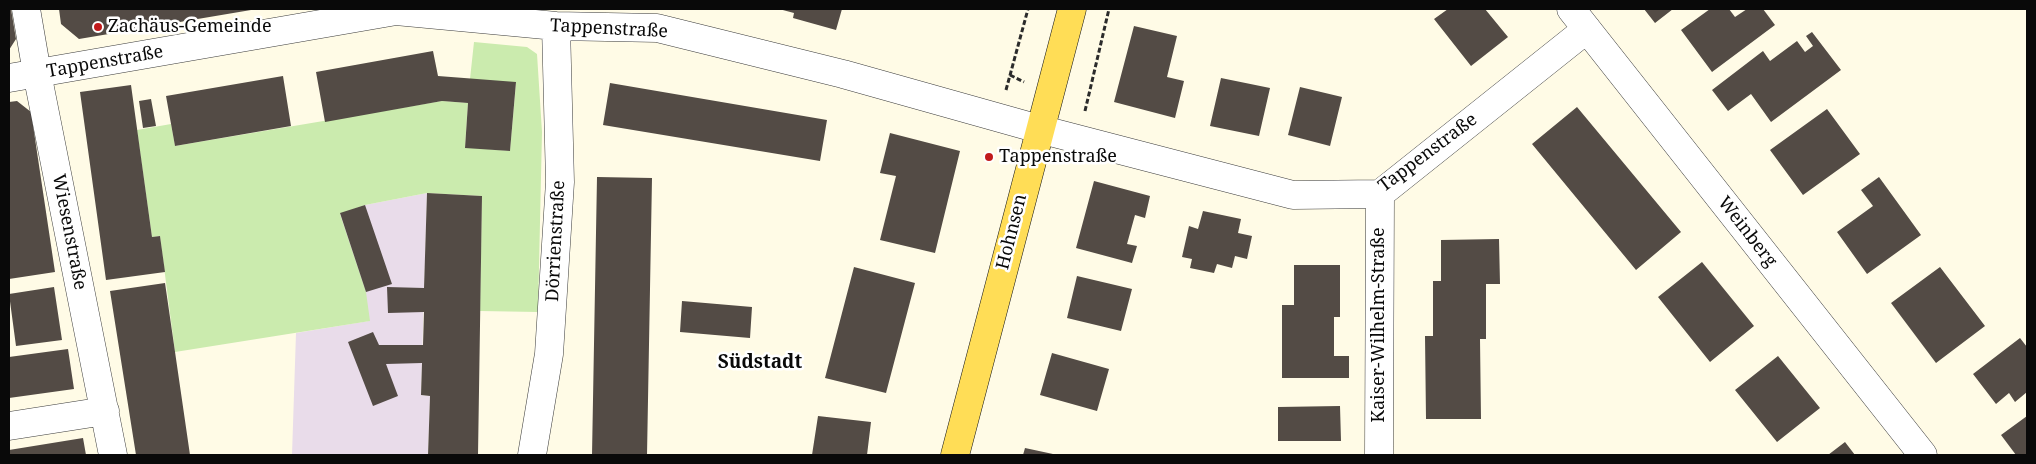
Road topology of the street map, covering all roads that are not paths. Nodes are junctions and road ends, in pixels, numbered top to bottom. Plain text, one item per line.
1 (26, 9) edge
2 (1072, 9) edge
3 (396, 10) edge
4 (658, 18) edge
5 (1579, 19) edge
6 (556, 26) junction
7 (37, 73) junction
8 (9, 78) edge
9 (1039, 129) junction
10 (1380, 194) junction
11 (105, 411) junction
12 (9, 426) edge
13 (113, 455) edge
14 (532, 455) edge
15 (955, 455) edge
16 (1379, 455) edge
17 (1923, 455) edge

1 - 7 street, Wiesenstraße
2 - 9 main road, Hohnsen
3 - 6 street, Tappenstraße
3 - 7 street, Tappenstraße
4 - 6 street, Tappenstraße
4 - 9 street, Tappenstraße
5 - 10 street, Tappenstraße
5 - 17 street, Weinberg
6 - 14 street, Dörrienstraße
7 - 8 street, Tappenstraße
7 - 11 street, Wiesenstraße
9 - 10 street, Tappenstraße
9 - 15 main road, Hohnsen
10 - 16 street, Kaiser-Wilhelm-Straße
11 - 12 street
11 - 13 street, Wiesenstraße

